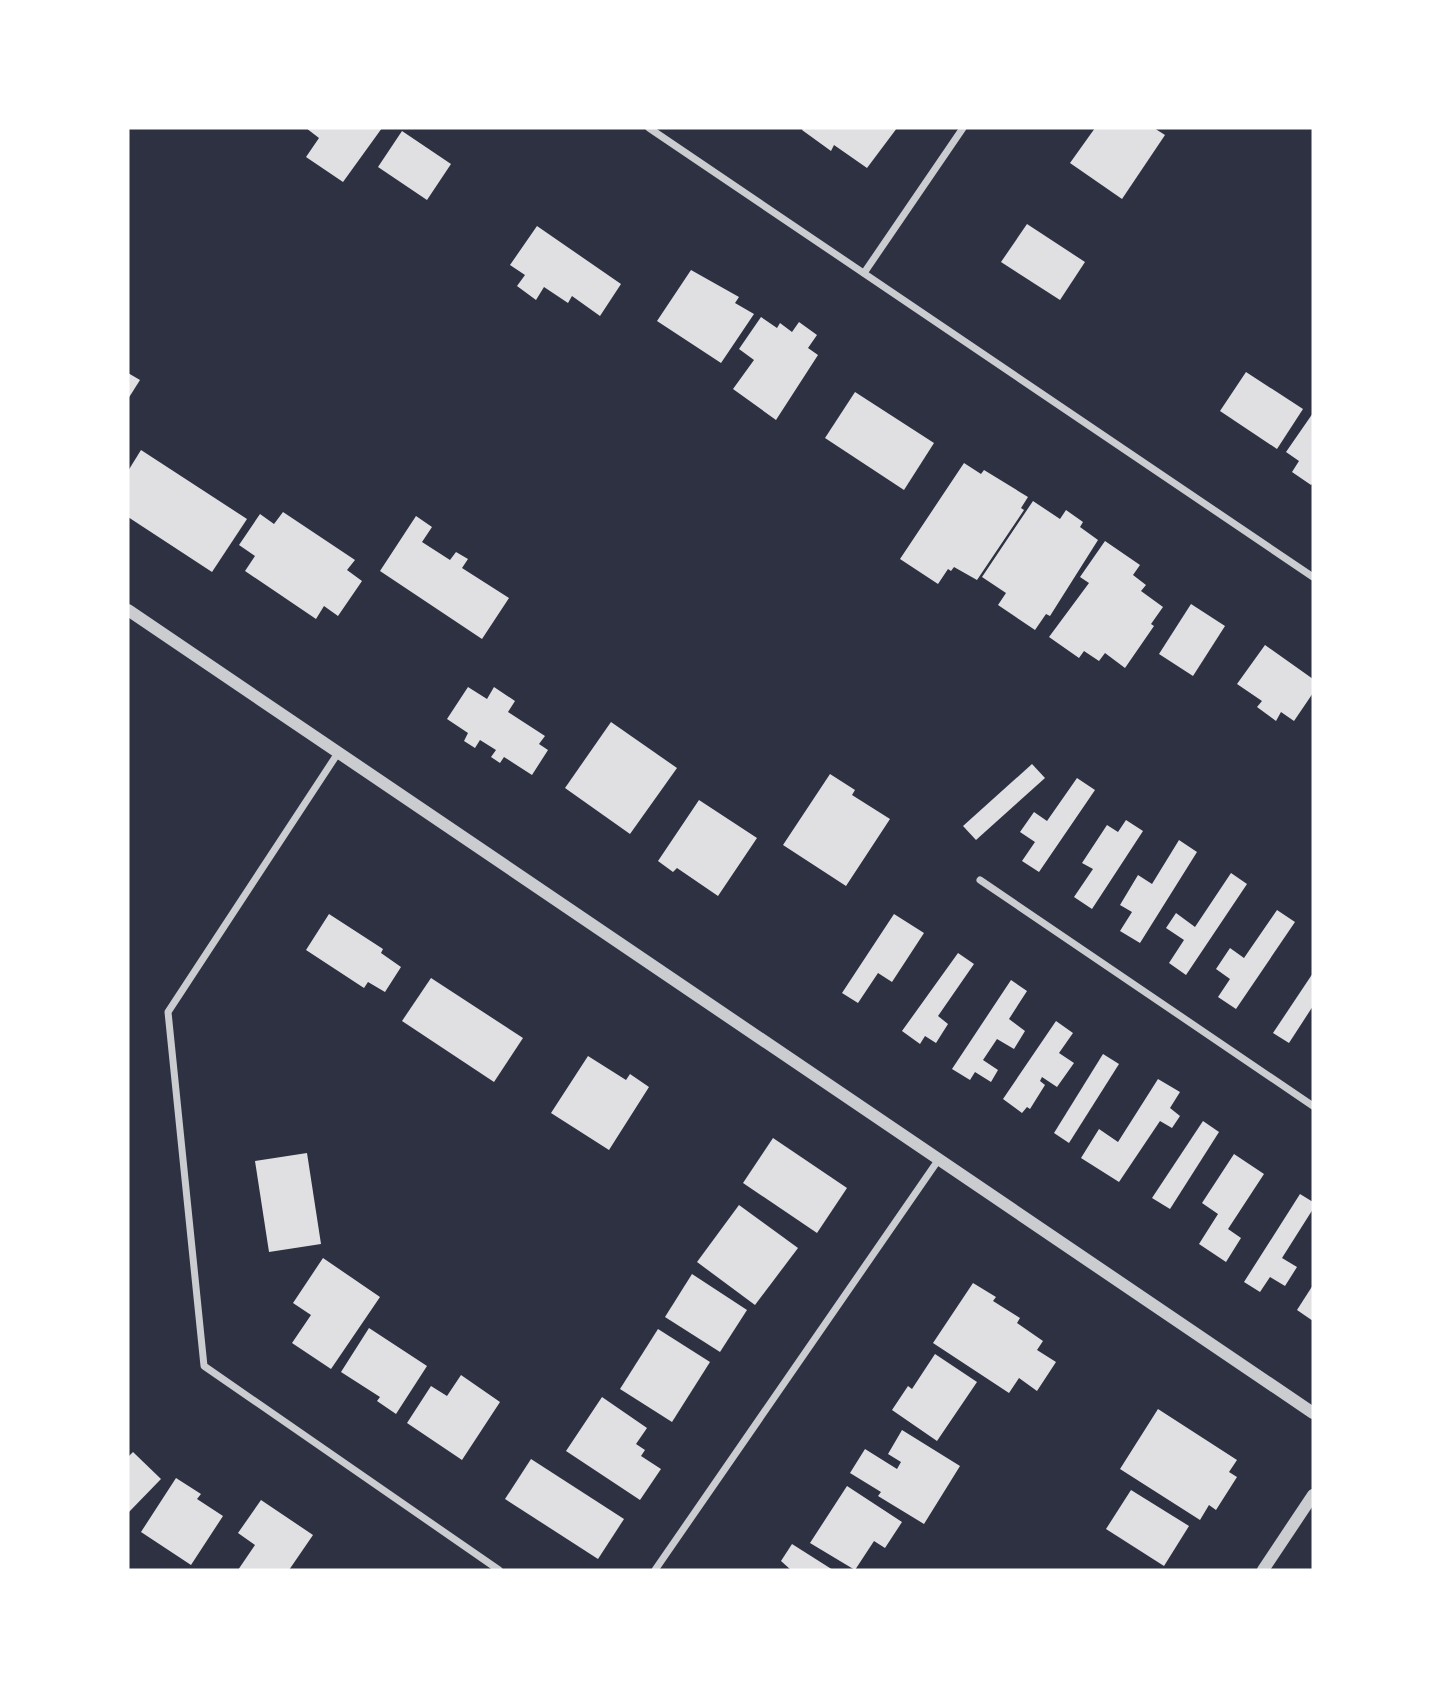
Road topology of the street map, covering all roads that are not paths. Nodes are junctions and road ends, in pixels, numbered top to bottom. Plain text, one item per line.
1 (649, 128) edge
2 (963, 128) edge
3 (864, 273) junction
4 (1313, 577) edge
5 (128, 610) edge
6 (338, 753) junction
7 (980, 880) dead end
8 (1313, 1106) edge
9 (939, 1159) junction
10 (1313, 1413) edge
11 (1313, 1495) edge
12 (499, 1570) edge
13 (655, 1570) edge
14 (1263, 1570) edge

1 - 3 street
2 - 3 street
3 - 4 street
5 - 6 street
6 - 9 street
6 - 12 street
7 - 8 street
9 - 10 street
9 - 13 street
11 - 14 street

